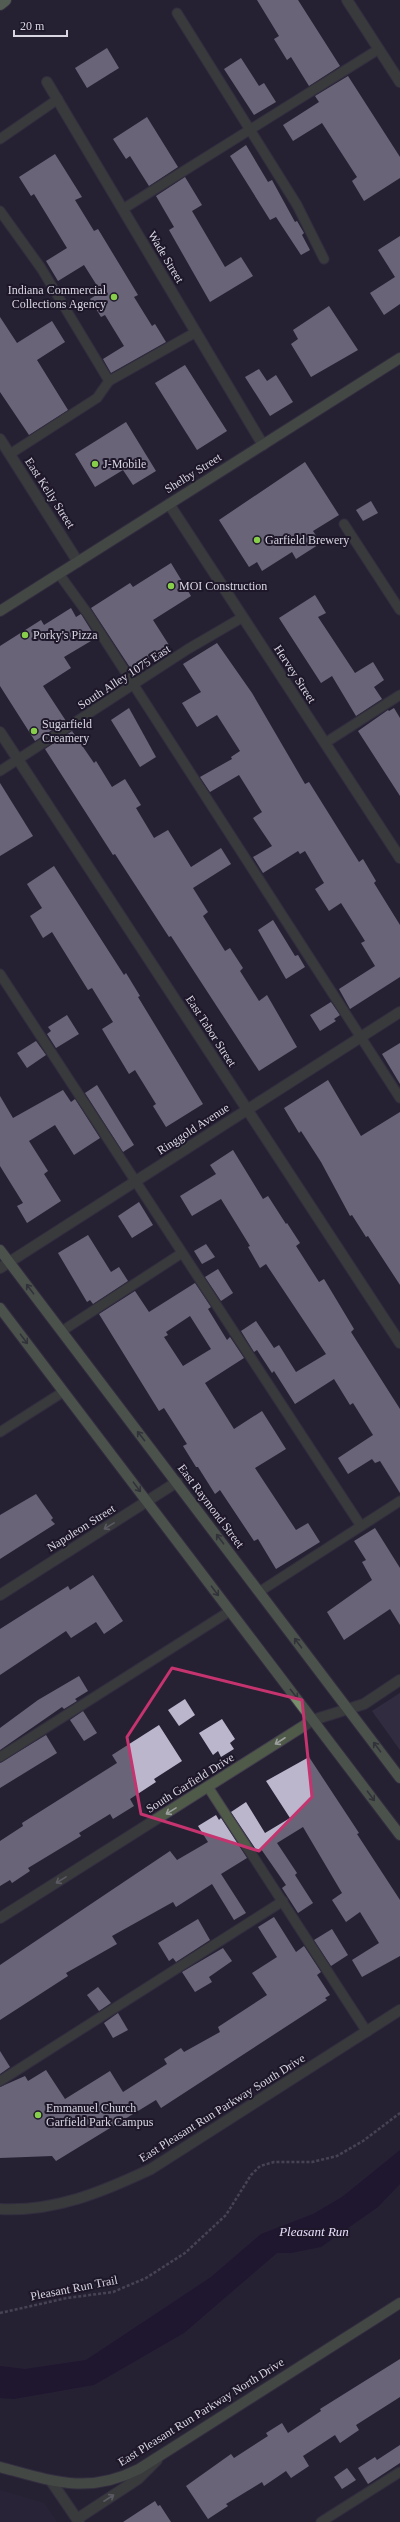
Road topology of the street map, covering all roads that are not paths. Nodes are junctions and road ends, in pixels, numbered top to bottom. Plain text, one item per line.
1 (5, 0) edge
2 (347, 0) edge
3 (0, 4) edge
4 (177, 13) dead end
5 (379, 49) junction
6 (47, 82) dead end
7 (400, 82) edge
8 (58, 99) junction
9 (251, 129) junction
10 (0, 139) edge
11 (123, 209) junction
12 (0, 211) edge
13 (324, 259) dead end
14 (196, 332) junction
15 (399, 362) edge
16 (109, 381) junction
17 (0, 439) edge
18 (263, 445) junction
19 (10, 454) junction
20 (169, 504) junction
21 (344, 524) dead end
22 (78, 562) junction
23 (59, 574) junction
24 (400, 610) edge
25 (0, 611) edge
26 (242, 617) junction
27 (134, 686) junction
28 (400, 695) edge
29 (0, 732) edge
30 (325, 743) junction
31 (18, 760) junction
32 (0, 772) edge
33 (400, 858) edge
34 (0, 974) edge
35 (400, 1012) edge
36 (361, 1037) junction
37 (400, 1098) edge
38 (247, 1110) junction
39 (135, 1182) junction
40 (0, 1250) edge
41 (182, 1253) junction
42 (9, 1262) junction
43 (0, 1268) edge
44 (0, 1308) edge
45 (62, 1331) junction
46 (400, 1343) edge
47 (63, 1392) junction
48 (0, 1432) edge
49 (177, 1482) junction
50 (147, 1501) junction
51 (400, 1501) edge
52 (361, 1526) junction
53 (259, 1592) junction
54 (0, 1595) edge
55 (230, 1611) junction
56 (400, 1680) edge
57 (348, 1708) junction
58 (313, 1720) junction
59 (0, 1757) edge
60 (400, 1778) edge
61 (208, 1787) junction
62 (400, 1835) edge
63 (283, 1901) junction
64 (0, 1918) edge
65 (400, 2010) edge
66 (367, 2032) junction
67 (0, 2081) edge
68 (0, 2209) edge
69 (400, 2303) edge
70 (164, 2453) junction
71 (0, 2467) edge
72 (400, 2472) edge
73 (51, 2481) junction
74 (76, 2521) edge
75 (321, 2522) edge

1 - 3 highway
2 - 5 street
4 - 9 lane
5 - 7 street
5 - 9 lane
6 - 8 street, Wade Street
8 - 10 lane
8 - 11 street, Wade Street
9 - 11 lane
9 - 13 lane
11 - 14 street, Wade Street
12 - 16 lane
14 - 16 lane
14 - 18 street, Wade Street
15 - 18 main road, Shelby Street
16 - 19 lane
17 - 19 street, East Kelly Street
18 - 20 main road, Shelby Street
19 - 22 street, East Kelly Street
20 - 22 main road, Shelby Street
20 - 26 street, Hervey Street
21 - 24 lane
22 - 23 main road, Shelby Street
23 - 25 main road, Shelby Street
23 - 27 lane
26 - 27 lane, South Alley 1075 East
26 - 30 street, Hervey Street
27 - 31 lane, South Alley 1075 East
27 - 36 lane
28 - 30 lane
29 - 31 street, East Tabor Street
30 - 33 street, Hervey Street
31 - 32 lane, South Alley 1075 East
31 - 38 street, East Tabor Street
34 - 39 lane
35 - 36 street, Ringgold Avenue
36 - 37 lane
36 - 38 street, Ringgold Avenue
38 - 39 street, Ringgold Avenue
38 - 46 street, East Tabor Street
39 - 41 lane
39 - 42 street, Ringgold Avenue
40 - 42 main road, East Raymond Street
41 - 45 lane
41 - 52 lane
42 - 43 street, Ringgold Avenue
45 -> 42 main road, East Raymond Street
44 -> 47 main road
49 -> 45 main road, East Raymond Street
47 - 48 lane
47 -> 50 main road
49 - 50 street, Napoleon Street
53 -> 49 main road, East Raymond Street
50 -> 54 street, Napoleon Street
50 -> 55 main road
51 - 52 lane
52 - 53 lane
57 -> 53 main road, East Raymond Street
55 -> 58 main road
55 - 59 lane
56 - 57 street, South Garfield Drive
57 - 58 street, South Garfield Drive
60 -> 57 main road, East Raymond Street
58 -> 61 street, South Garfield Drive
58 -> 62 main road
61 - 63 lane
61 -> 64 street, South Garfield Drive
63 - 66 lane
63 - 67 lane
65 - 66 street, East Pleasant Run Parkway South Drive
66 - 68 street, East Pleasant Run Parkway South Drive
69 - 70 main road, East Pleasant Run Parkway North Drive
70 - 73 main road, East Pleasant Run Parkway North Drive
74 -> 70 street
71 - 73 main road, East Pleasant Run Parkway North Drive
72 - 75 lane
73 - 74 street

